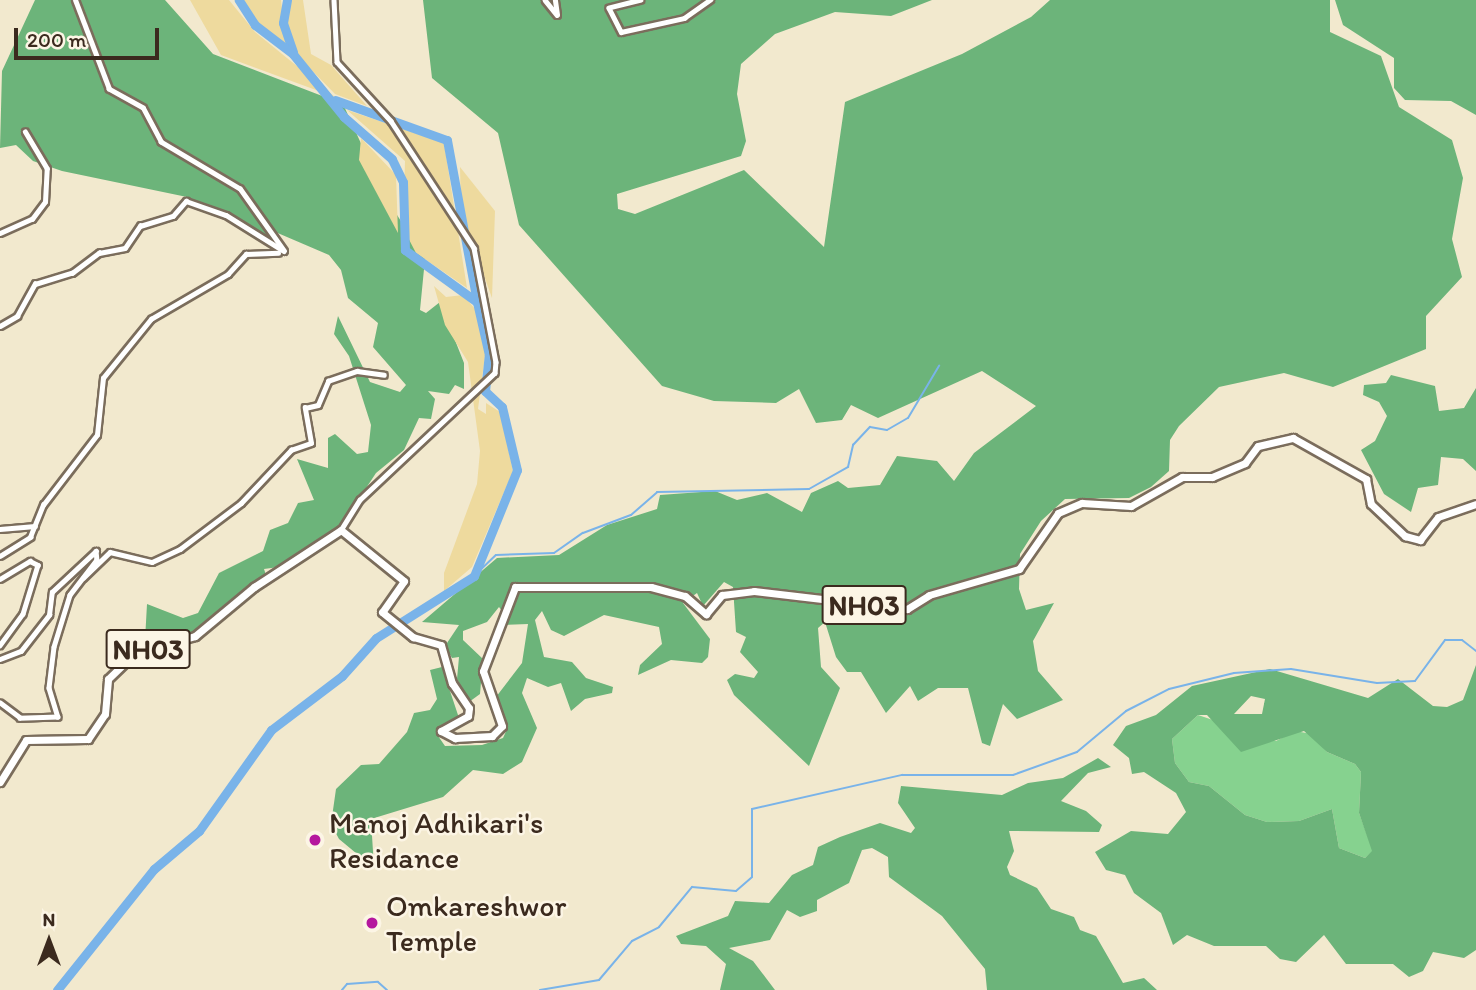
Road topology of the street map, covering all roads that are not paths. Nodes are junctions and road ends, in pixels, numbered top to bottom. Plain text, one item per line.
1 (75, 0) edge
2 (334, 0) edge
3 (545, 0) edge
4 (555, 0) edge
5 (641, 0) edge
6 (710, 0) edge
7 (25, 132) dead end
8 (0, 233) edge
9 (279, 253) junction
10 (0, 326) edge
11 (384, 375) dead end
12 (1476, 504) edge
13 (35, 526) junction
14 (0, 529) edge
15 (341, 530) junction
16 (0, 556) edge
17 (83, 578) junction
18 (0, 579) edge
19 (0, 646) edge
20 (0, 659) edge
21 (0, 703) edge
22 (0, 782) edge

1 - 9 street
2 - 15 street
3 - 4 street
5 - 6 street
7 - 8 street
9 - 10 street
9 - 13 street
11 - 17 street
12 - 15 main road, NH03
13 - 14 street
13 - 16 street
15 - 22 main road, NH03
17 - 20 street
17 - 21 street
18 - 19 street

